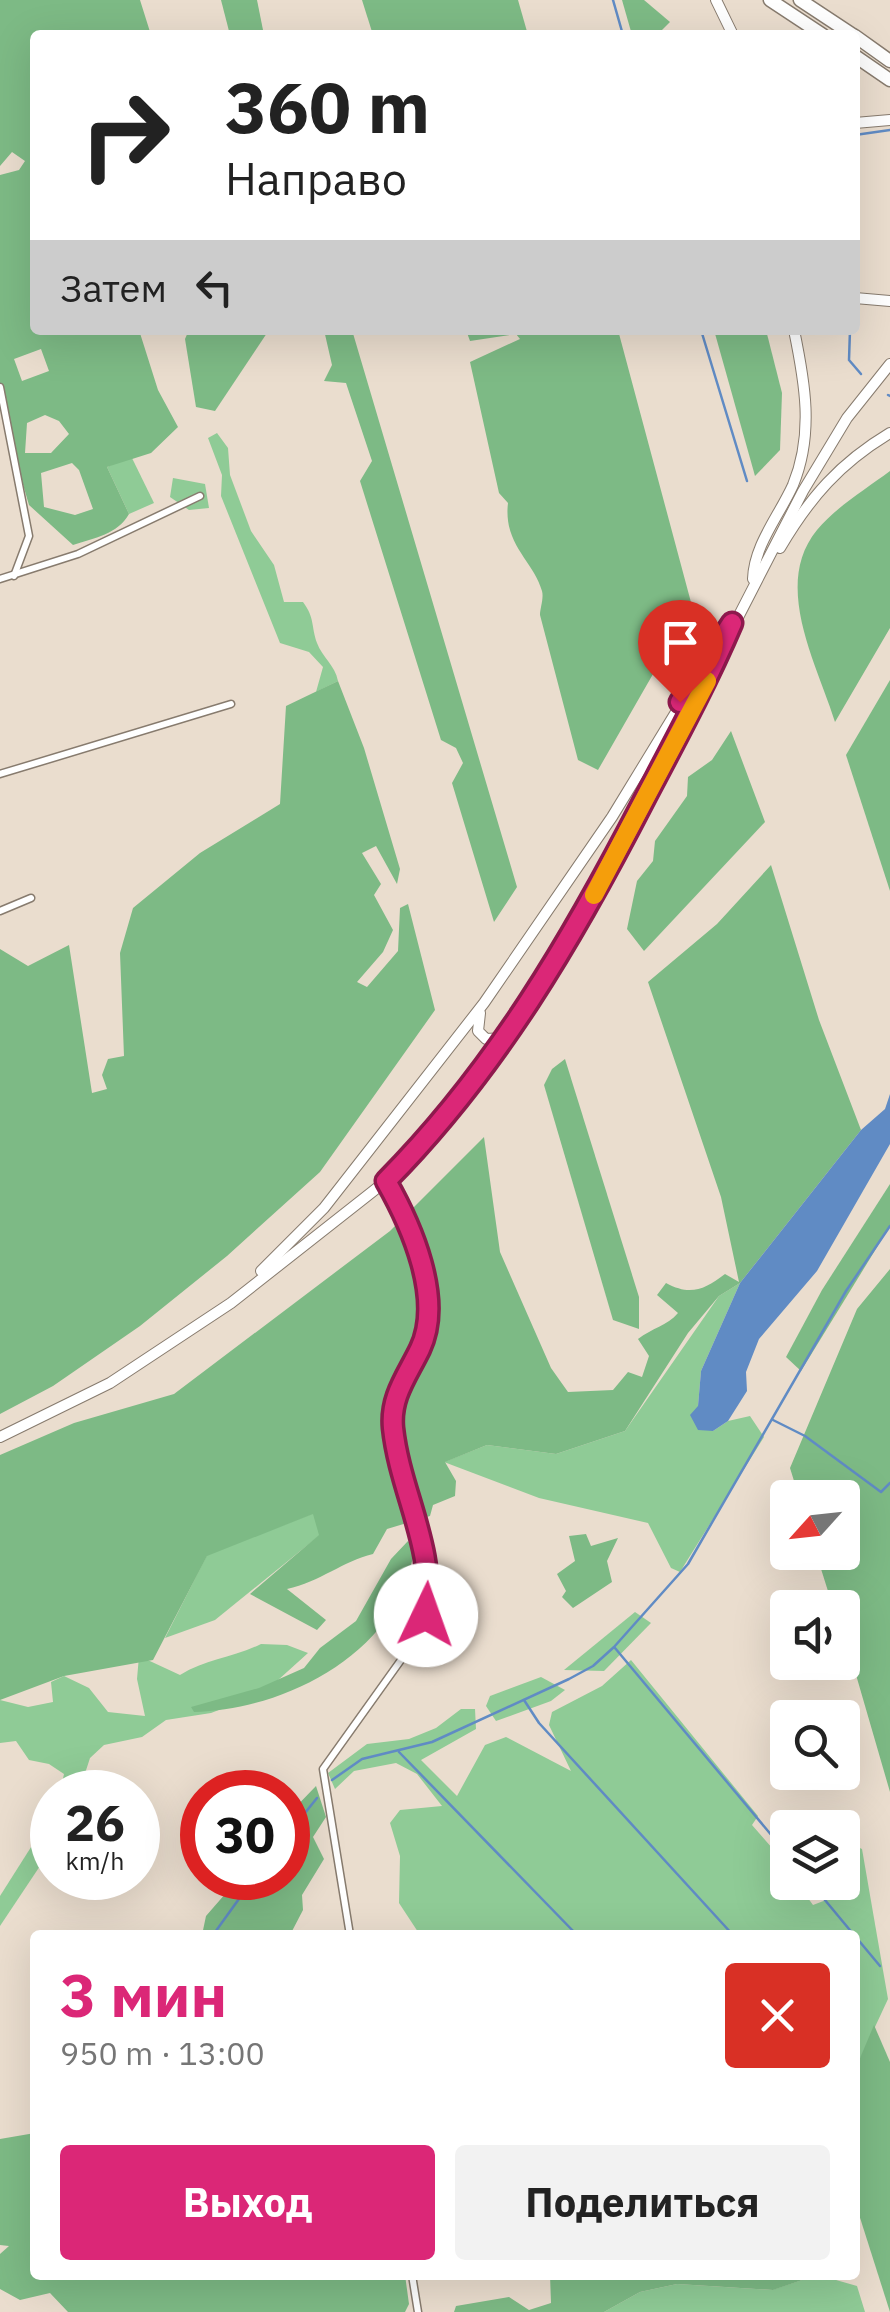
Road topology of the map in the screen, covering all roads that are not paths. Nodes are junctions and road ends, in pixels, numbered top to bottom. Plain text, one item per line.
1 (716, 0) edge
2 (770, 0) edge
3 (800, 0) edge
4 (730, 30) edge
5 (815, 30) edge
6 (845, 30) edge
7 (860, 38) edge
8 (860, 40) edge
9 (890, 52) edge
10 (860, 59) edge
11 (890, 61) edge
12 (890, 80) edge
13 (890, 120) edge
14 (860, 123) edge
15 (860, 298) edge
16 (890, 301) edge
17 (795, 335) edge
18 (890, 364) edge
19 (0, 387) edge
20 (890, 433) edge
21 (200, 496) dead end
22 (13, 578) junction
23 (0, 579) edge
24 (753, 585) junction
25 (732, 623) junction
26 (230, 704) dead end
27 (0, 774) edge
28 (30, 898) dead end
29 (0, 911) edge
30 (484, 1003) junction
31 (505, 1037) junction
32 (386, 1181) junction
33 (191, 1330) junction
34 (0, 1437) edge
35 (349, 1930) edge
36 (413, 2280) edge
37 (418, 2312) edge

1 - 4 main road
2 - 5 highway
3 - 6 highway
7 - 9 main road
8 - 11 highway
10 - 12 highway
13 - 14 main road
15 - 16 main road
17 - 24 main road
18 - 24 main road
19 - 22 street
20 - 24 main road
21 - 22 street
22 - 23 street
24 - 25 main road
25 - 30 main road
25 - 31 main road
26 - 27 street
28 - 29 street
30 - 31 main road
30 - 33 main road
31 - 32 main road
32 - 33 main road
32 - 35 street
33 - 34 main road
36 - 37 street

